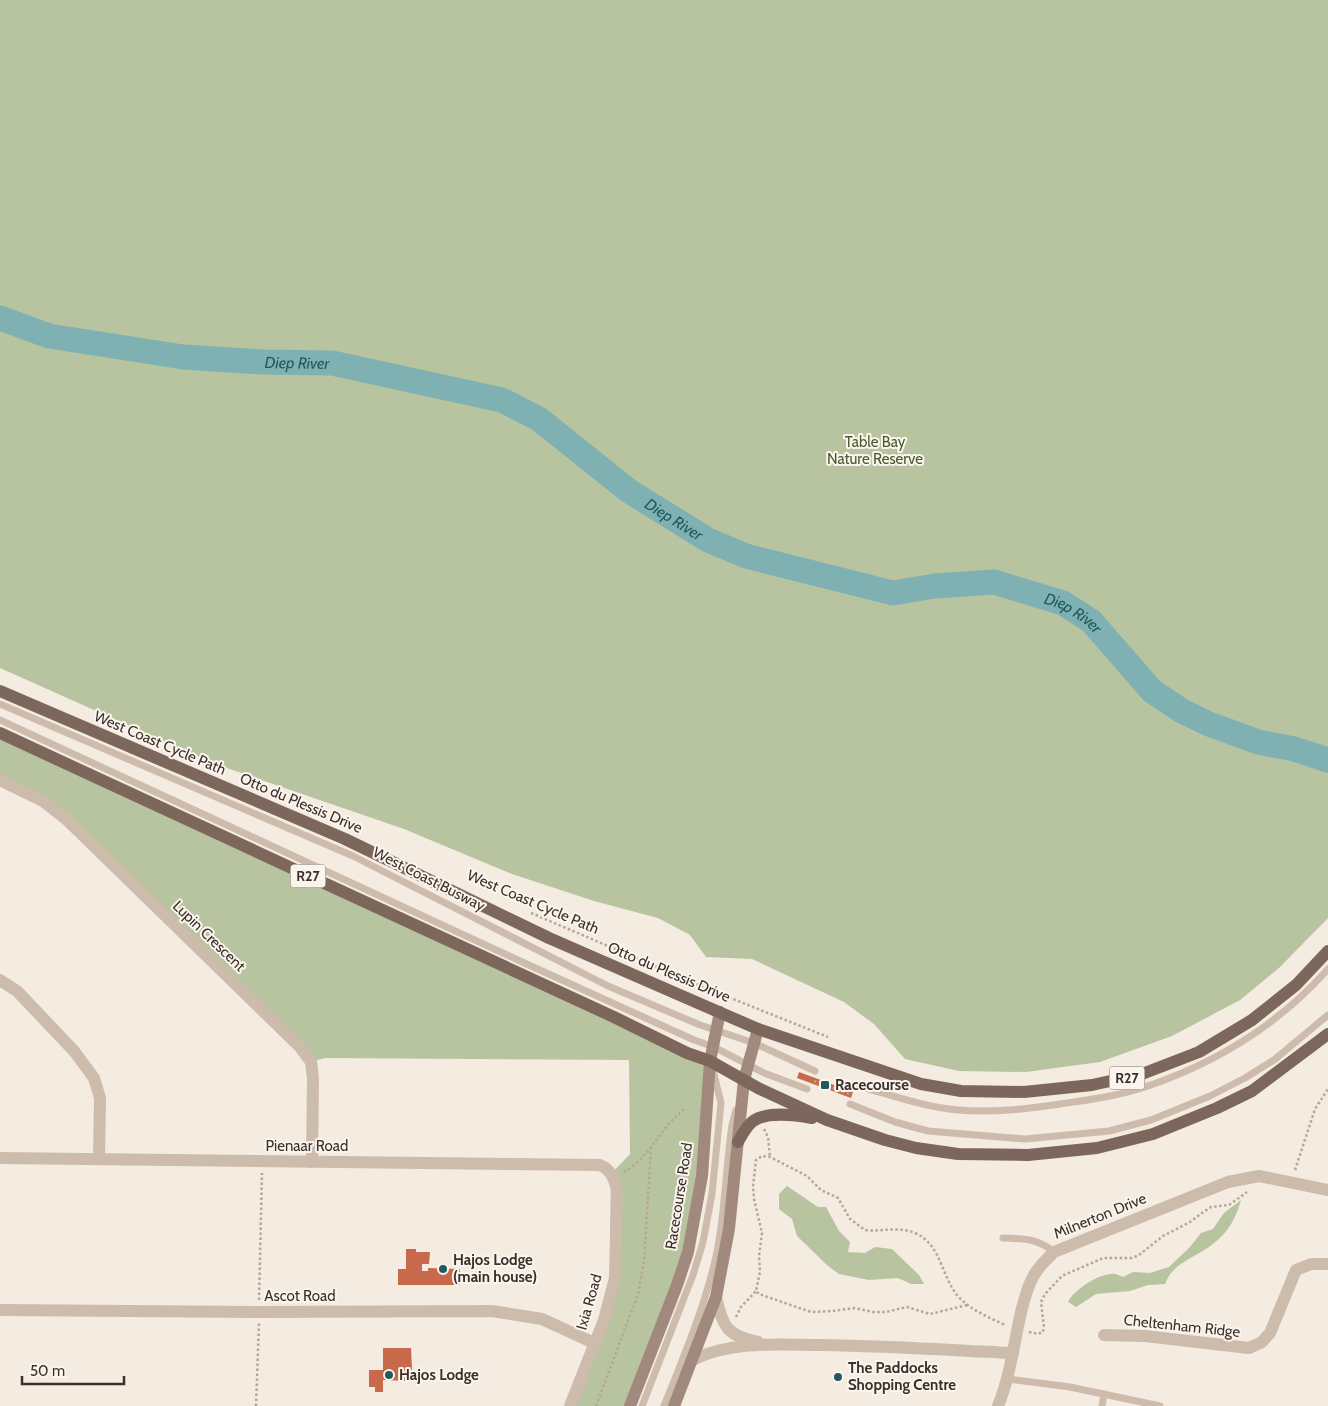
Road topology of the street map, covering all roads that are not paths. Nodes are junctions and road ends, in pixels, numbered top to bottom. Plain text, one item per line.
1 (0, 691) edge
2 (0, 704) edge
3 (0, 720) edge
4 (0, 733) edge
5 (0, 780) edge
6 (1328, 951) edge
7 (1328, 968) edge
8 (0, 980) edge
9 (720, 1012) junction
10 (1328, 1015) edge
11 (758, 1029) junction
12 (718, 1031) junction
13 (1328, 1034) edge
14 (754, 1043) junction
15 (714, 1047) junction
16 (710, 1061) junction
17 (749, 1065) junction
18 (815, 1071) dead end
19 (744, 1080) junction
20 (858, 1086) dead end
21 (807, 1089) dead end
22 (850, 1104) dead end
23 (827, 1120) junction
24 (738, 1142) junction
25 (0, 1158) edge
26 (99, 1159) junction
27 (312, 1162) junction
28 (612, 1176) joint
29 (1328, 1190) edge
30 (1003, 1238) dead end
31 (1054, 1252) junction
32 (1328, 1264) edge
33 (716, 1298) junction
34 (0, 1310) edge
35 (1104, 1335) dead end
36 (594, 1343) junction
37 (769, 1344) junction
38 (1013, 1353) junction
39 (692, 1360) junction
40 (1008, 1379) junction
41 (1104, 1394) junction
42 (1135, 1403) edge
43 (570, 1406) edge
44 (630, 1406) edge
45 (642, 1406) edge
46 (664, 1406) edge
47 (674, 1406) edge
48 (998, 1406) edge
49 (1102, 1406) edge
50 (1160, 1406) edge

1 - 9 main road, Otto du Plessis Drive / R27
2 - 12 lane, West Coast Busway
3 - 15 lane
4 - 16 main road, R27
5 - 27 street, Lupin Crescent
6 - 11 main road, Otto du Plessis Drive / R27
7 - 20 lane
8 - 26 street
9 - 11 main road, Otto du Plessis Drive / R27
9 - 12 main road, Racecourse Road
10 - 22 lane
11 - 14 main road
12 - 14 lane, West Coast Busway
12 - 15 main road, Racecourse Road
13 - 23 main road, R27
14 - 17 main road
14 - 18 lane, West Coast Busway
15 - 16 main road, Racecourse Road
15 - 17 lane
16 - 19 main road, R27
16 - 44 main road, Racecourse Road
16 - 45 lane
17 - 19 main road
17 - 21 lane
19 - 23 main road, R27
19 - 24 main road
19 - 46 lane
23 - 24 main road
24 - 33 main road
25 - 26 street, Pienaar Road
26 - 27 street, Pienaar Road
27 - 28 street, Pienaar Road
28 - 36 street, Ixia Road
29 - 31 street, Milnerton Drive
30 - 31 lane
31 - 38 street, Milnerton Drive
32 - 35 street, Cheltenham Ridge
33 - 37 street
33 - 39 main road
34 - 36 street, Ascot Road
36 - 43 street, Ixia Road
37 - 38 street
37 - 39 street
38 - 40 street, Milnerton Drive
39 - 47 main road
40 - 41 lane
40 - 48 street, Milnerton Drive
41 - 42 lane
41 - 49 lane
42 - 50 lane

